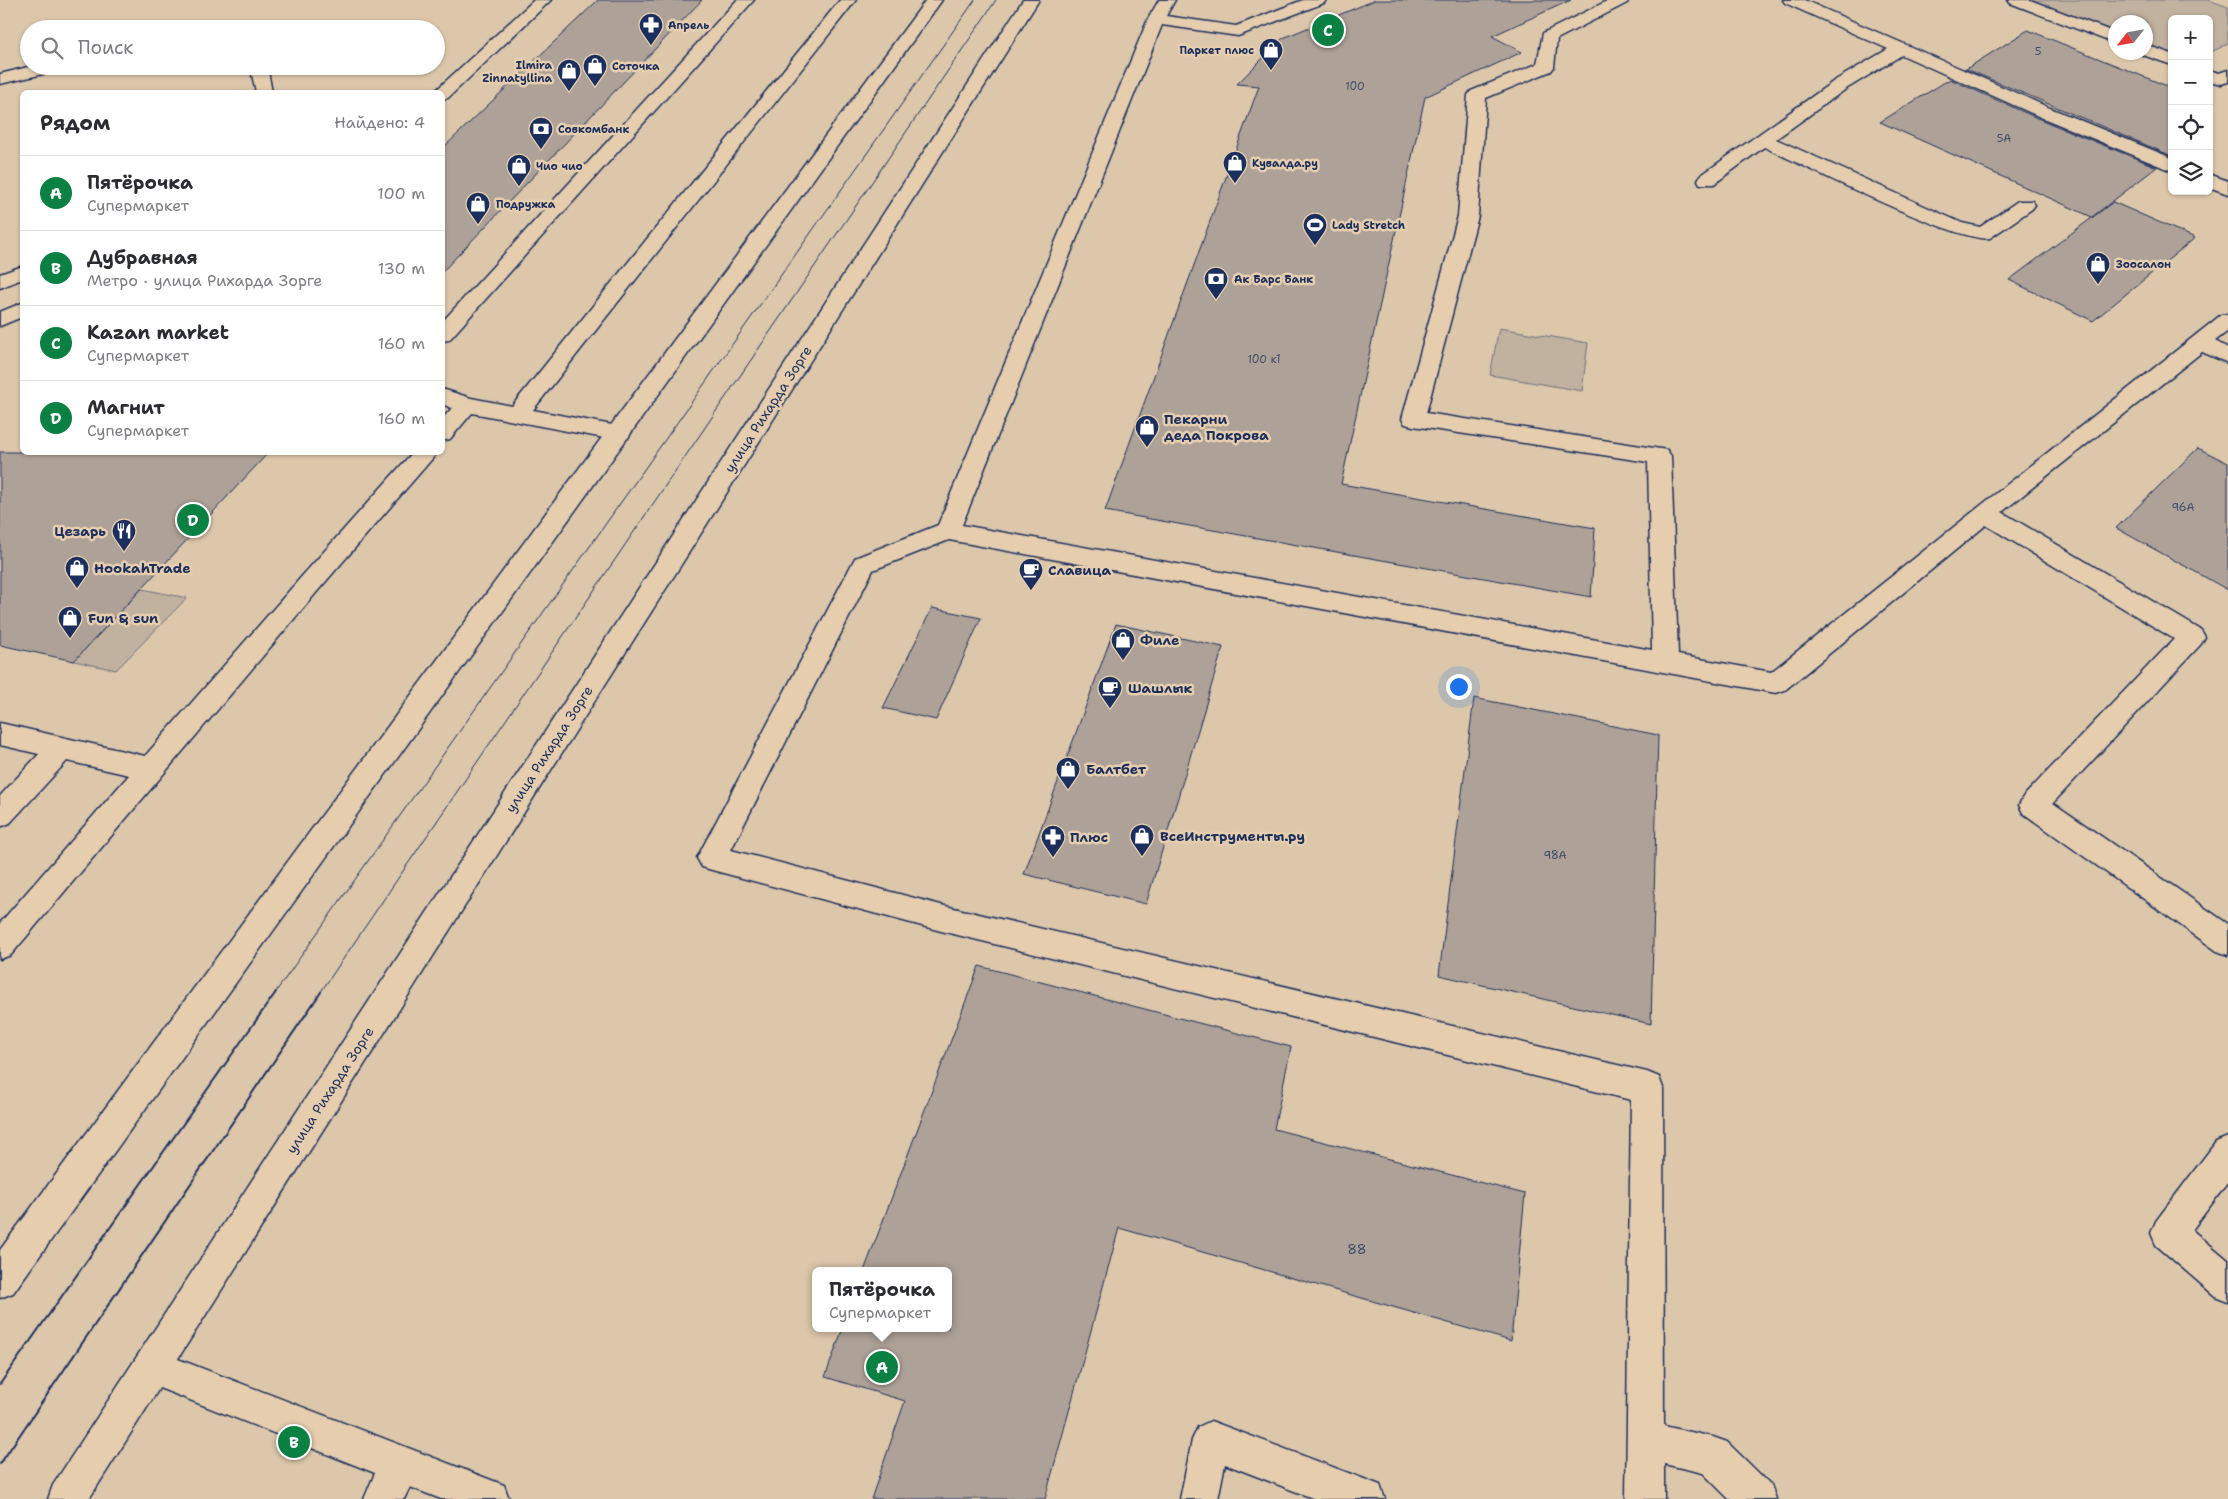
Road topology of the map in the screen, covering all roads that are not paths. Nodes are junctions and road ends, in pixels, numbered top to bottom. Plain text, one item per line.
1 (543, 0) edge
2 (746, 0) edge
3 (848, 0) edge
4 (934, 0) edge
5 (1031, 0) edge
6 (1167, 0) edge
7 (1318, 0) edge
8 (1621, 0) edge
9 (1791, 0) edge
10 (2016, 0) edge
11 (1156, 19) junction
12 (2108, 35) edge
13 (1901, 49) junction
14 (2153, 53) edge
15 (2168, 58) edge
16 (20, 74) edge
17 (260, 75) edge
18 (2228, 75) edge
19 (2213, 76) edge
20 (0, 79) edge
21 (264, 90) edge
22 (445, 91) edge
23 (1763, 140) junction
24 (2168, 163) edge
25 (1707, 180) dead end
26 (2213, 182) edge
27 (2228, 188) edge
28 (2025, 205) dead end
29 (20, 274) edge
30 (0, 282) edge
31 (20, 310) edge
32 (0, 320) edge
33 (2228, 320) edge
34 (445, 332) edge
35 (2201, 343) junction
36 (2228, 356) edge
37 (445, 397) edge
38 (467, 405) junction
39 (517, 414) junction
40 (445, 431) edge
41 (620, 432) junction
42 (423, 455) edge
43 (1986, 513) junction
44 (948, 530) junction
45 (1664, 662) junction
46 (0, 734) edge
47 (61, 748) junction
48 (151, 769) junction
49 (0, 815) edge
50 (2228, 941) edge
51 (0, 945) edge
52 (2228, 1154) edge
53 (0, 1280) edge
54 (2228, 1283) edge
55 (152, 1367) junction
56 (1644, 1440) junction
57 (401, 1464) junction
58 (67, 1499) edge
59 (383, 1499) edge
60 (490, 1499) edge
61 (1199, 1499) edge
62 (1366, 1499) edge
63 (1644, 1499) edge
64 (1756, 1499) edge

1 - 22 street
2 - 34 street
3 - 39 street
4 - 41 street
5 - 55 street, улица Рихарда Зорге
6 - 11 street
7 - 11 street
8 - 45 street
9 - 13 street
10 - 12 street
11 - 44 street
13 - 23 street
13 - 24 street
14 - 15 street
16 - 20 street
17 - 21 street
18 - 19 street
23 - 25 street
23 - 28 street
26 - 27 street
29 - 30 street
31 - 32 street
33 - 35 street
35 - 36 street
35 - 43 street
37 - 38 street
38 - 39 street
38 - 40 street
39 - 41 street
41 - 53 street
42 - 48 street
43 - 45 street
43 - 50 street
44 - 45 street
44 - 56 street
46 - 47 street
47 - 48 street
47 - 49 street
48 - 51 street
52 - 54 street
55 - 57 street
55 - 58 street, улица Рихарда Зорге
56 - 63 street
56 - 64 street
57 - 59 street
57 - 60 street
61 - 62 street

